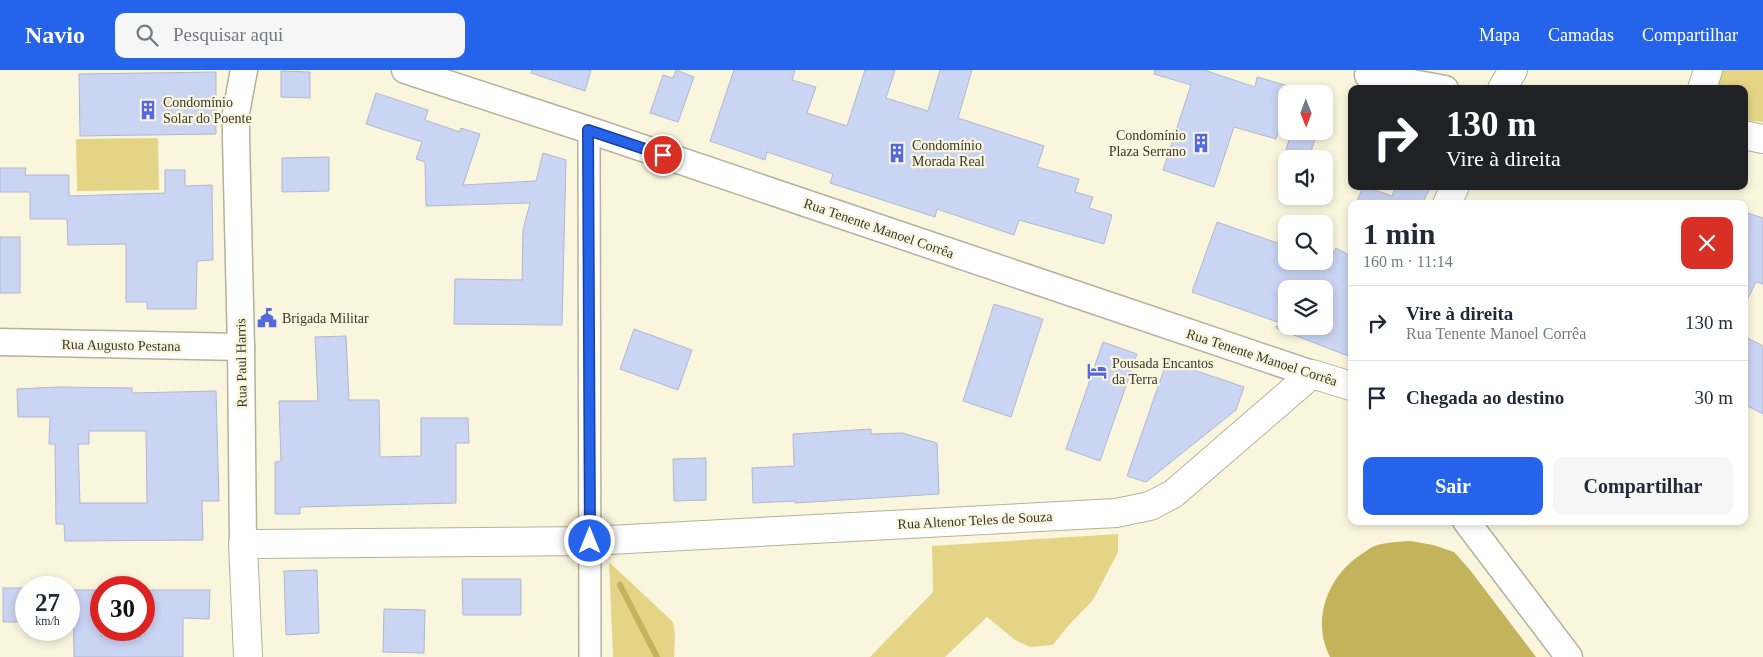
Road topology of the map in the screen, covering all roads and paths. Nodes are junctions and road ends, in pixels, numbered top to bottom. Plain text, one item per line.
1 (244, 70) edge
2 (405, 70) edge
3 (1513, 70) edge
4 (1524, 70) edge
5 (1708, 70) edge
6 (1361, 72) edge
7 (1392, 85) edge
8 (1425, 85) edge
9 (1504, 85) edge
10 (1526, 85) edge
11 (1703, 85) edge
12 (588, 130) junction
13 (1748, 136) edge
14 (1763, 140) edge
15 (1748, 143) edge
16 (1763, 145) edge
17 (0, 342) edge
18 (242, 348) junction
19 (1312, 374) junction
20 (1348, 385) edge
21 (1469, 525) edge
22 (590, 541) junction
23 (243, 544) junction
24 (248, 657) edge
25 (590, 657) edge
26 (1570, 657) edge

1 - 18 street, Rua Paul Harris
2 - 12 street, Rua Tenente Manoel Corrêa
3 - 9 main road
4 - 10 main road
5 - 11 main road
6 - 7 street
6 - 8 street
12 - 19 street, Rua Tenente Manoel Corrêa
12 - 22 street
13 - 14 main road
15 - 16 main road
17 - 18 street, Rua Augusto Pestana
18 - 23 street, Rua Paul Harris
19 - 20 main road, Rua Tenente Manoel Corrêa
19 - 22 main road, Rua Altenor Teles de Souza
21 - 26 street
22 - 23 main road, Rua Altenor Teles de Souza
22 - 25 street
23 - 24 main road, Rua Paul Harris

